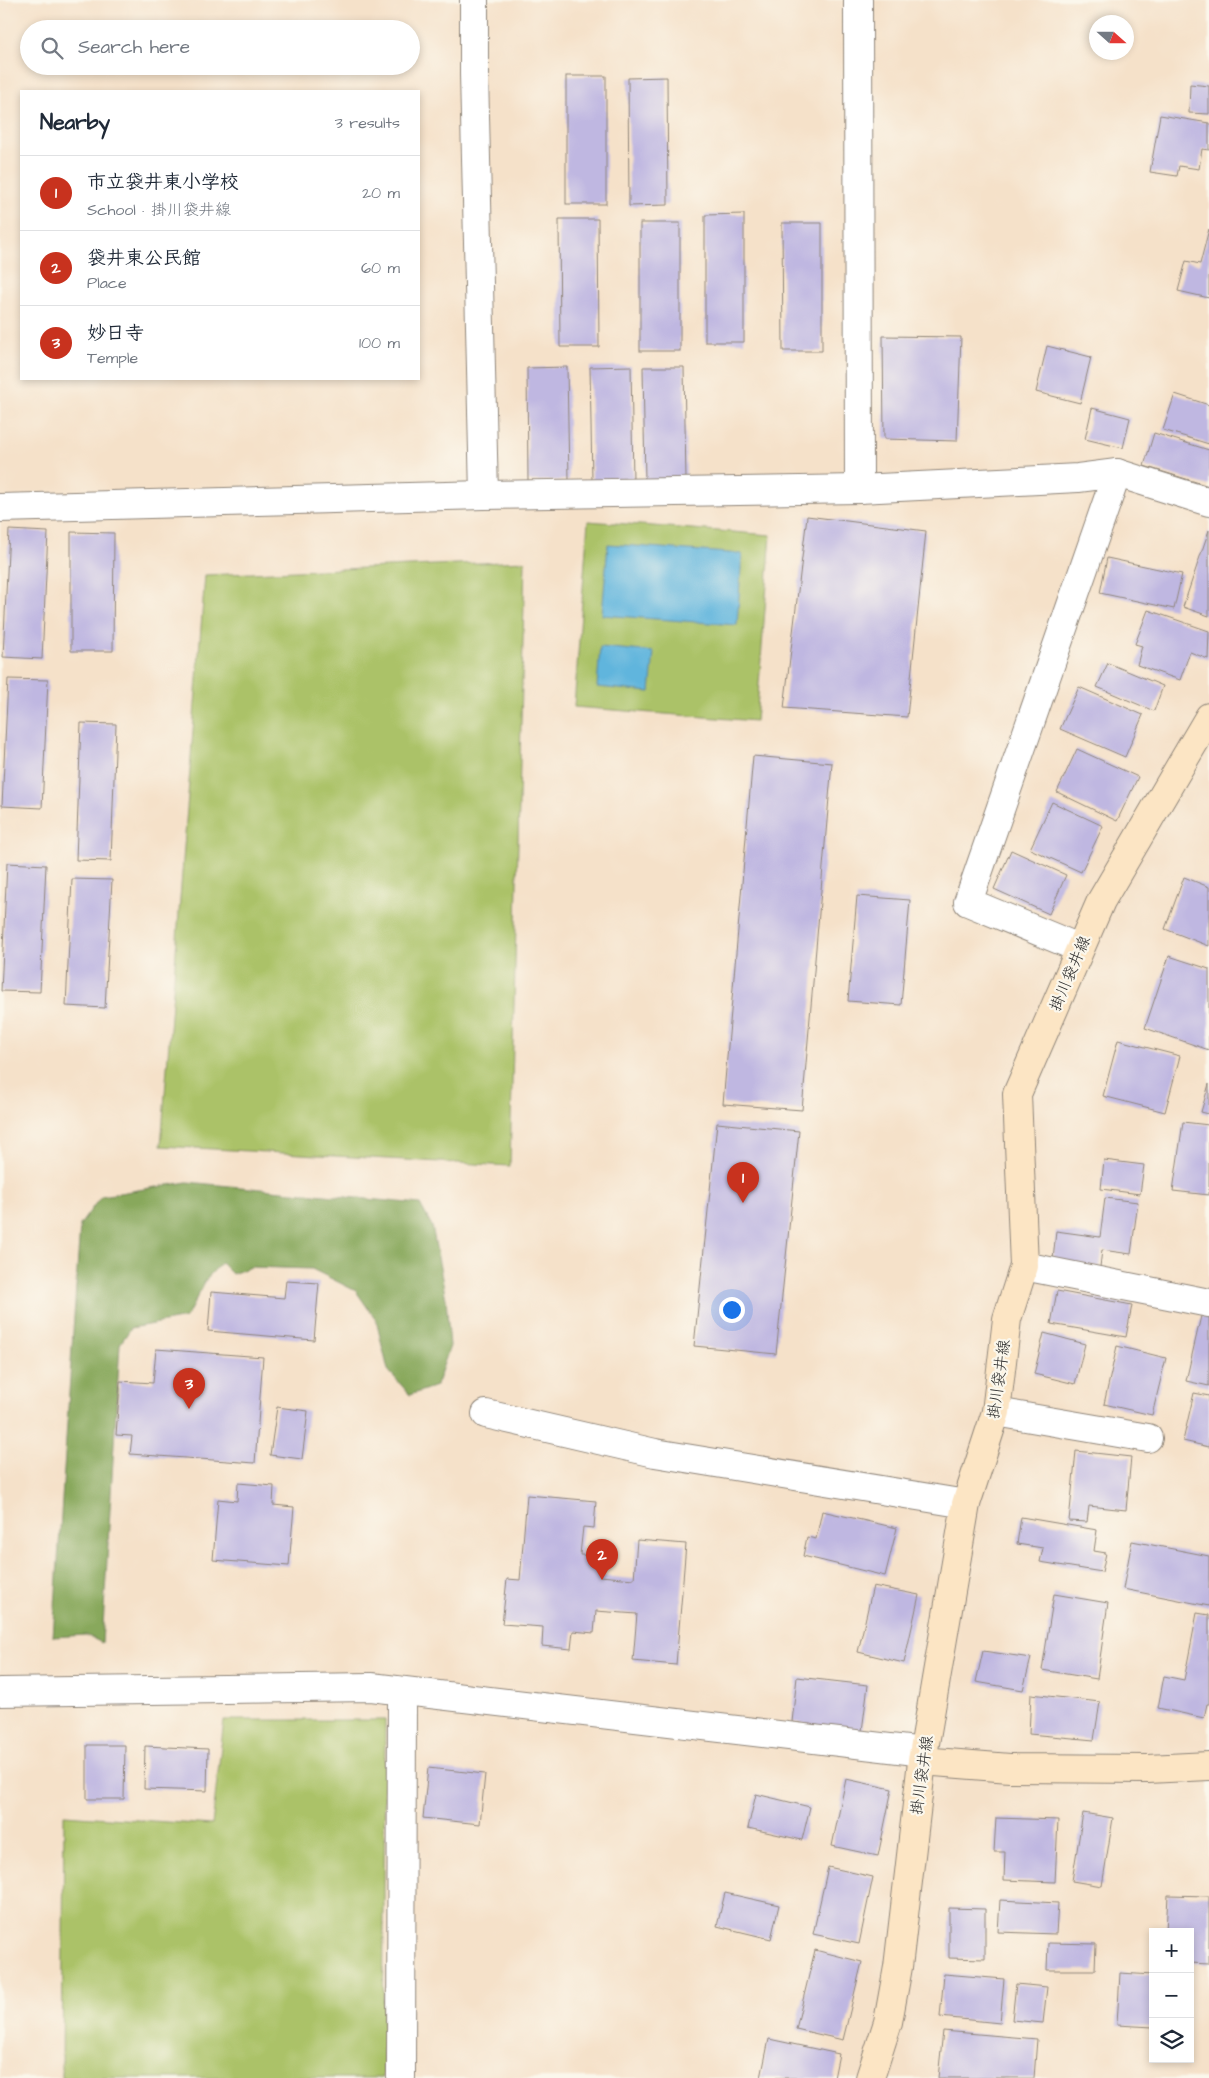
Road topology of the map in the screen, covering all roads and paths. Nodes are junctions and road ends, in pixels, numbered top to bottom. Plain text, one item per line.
1 (474, 0) edge
2 (858, 0) edge
3 (1117, 473) junction
4 (859, 489) junction
5 (484, 495) junction
6 (1209, 502) edge
7 (0, 508) edge
8 (1209, 717) edge
9 (1079, 948) junction
10 (1024, 1266) junction
11 (1209, 1303) edge
12 (996, 1412) junction
13 (486, 1414) dead end
14 (1148, 1438) dead end
15 (966, 1504) junction
16 (402, 1691) junction
17 (0, 1692) edge
18 (923, 1757) junction
19 (1209, 1766) edge
20 (402, 2078) edge
21 (870, 2078) edge

1 - 5 street
2 - 4 street
3 - 4 street
3 - 6 street
3 - 9 street
4 - 5 street
5 - 7 street
8 - 9 main road, 掛川袋井線
9 - 10 main road, 掛川袋井線
10 - 11 street
10 - 12 main road, 掛川袋井線
12 - 14 street
12 - 15 main road, 掛川袋井線
13 - 15 street
15 - 18 main road, 掛川袋井線
16 - 17 street
16 - 18 street
16 - 20 street
18 - 19 main road
18 - 21 main road, 掛川袋井線

